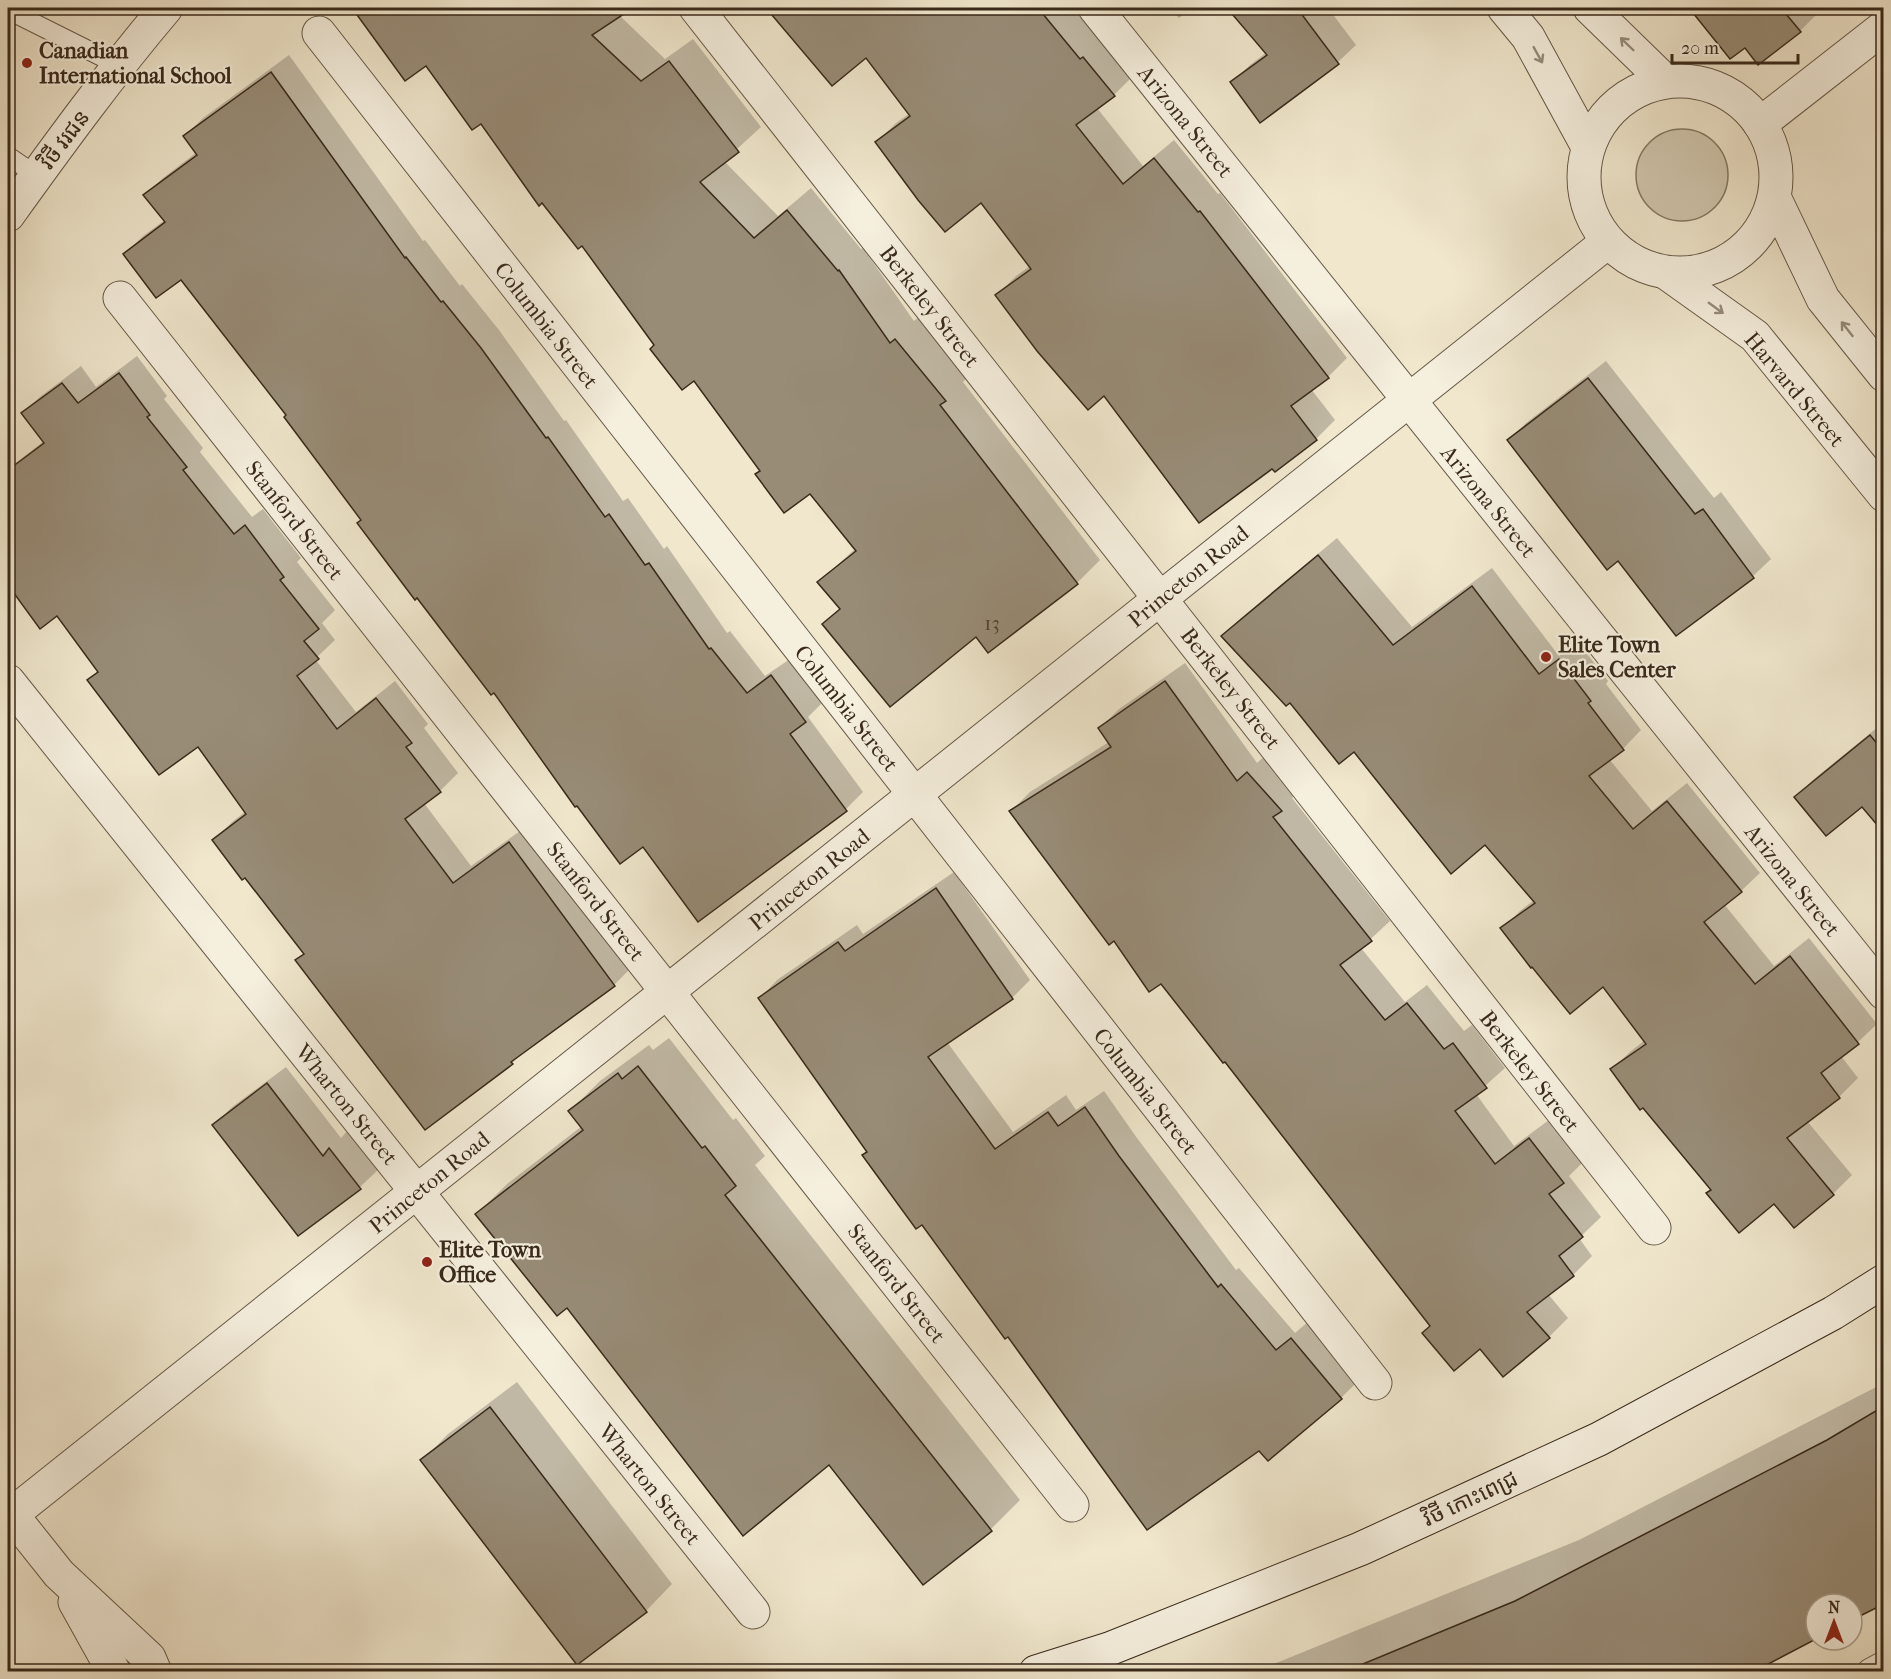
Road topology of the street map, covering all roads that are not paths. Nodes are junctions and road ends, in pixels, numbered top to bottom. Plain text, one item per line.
1 (166, 8) edge
2 (696, 8) edge
3 (1095, 8) edge
4 (1504, 8) edge
5 (1590, 8) edge
6 (8, 14) edge
7 (1884, 27) edge
8 (319, 33) dead end
9 (120, 66) junction
10 (1665, 81) junction
11 (1760, 124) junction
12 (1587, 145) junction
13 (8, 156) edge
14 (36, 175) junction
15 (1775, 199) junction
16 (8, 214) edge
17 (1606, 243) junction
18 (1668, 274) junction
19 (120, 298) dead end
20 (1884, 375) edge
21 (1409, 400) junction
22 (1884, 495) edge
23 (1160, 598) junction
24 (8, 681) edge
25 (914, 795) junction
26 (667, 992) junction
27 (1884, 993) edge
28 (416, 1191) junction
29 (1654, 1228) dead end
30 (1884, 1281) edge
31 (1375, 1383) dead end
32 (1072, 1505) dead end
33 (10, 1512) edge
34 (59, 1574) junction
35 (753, 1612) dead end
36 (1884, 1665) edge
37 (114, 1671) edge
38 (155, 1671) edge
39 (1036, 1671) edge
40 (1871, 1671) edge

1 - 9 street, វិថី វរជន
2 - 23 street, Berkeley Street
3 - 21 street, Arizona Street
4 -> 12 street
10 -> 5 street
6 - 9 lane
7 - 11 street
8 - 25 street, Columbia Street
9 - 14 street, វិថី វរជន
10 - 11 street
10 - 12 street
11 - 15 street
12 - 17 street
13 - 14 lane
14 - 16 street, វិថី វរជន
15 - 18 street
20 -> 15 street
17 - 18 street
17 - 21 street, Princeton Road
18 -> 22 street, Harvard Street
19 - 26 street, Stanford Street
21 - 23 street, Princeton Road
21 - 27 street, Arizona Street
23 - 25 street, Princeton Road
23 - 29 street, Berkeley Street
24 - 28 street, Wharton Street
25 - 26 street, Princeton Road
25 - 31 street, Columbia Street
26 - 28 street, Princeton Road
26 - 32 street, Stanford Street
28 - 33 street, Princeton Road
28 - 35 street, Wharton Street
30 - 39 street, វិថី កោះពេជ្រ
33 - 34 street
34 - 37 street
34 - 38 street
36 - 40 street

